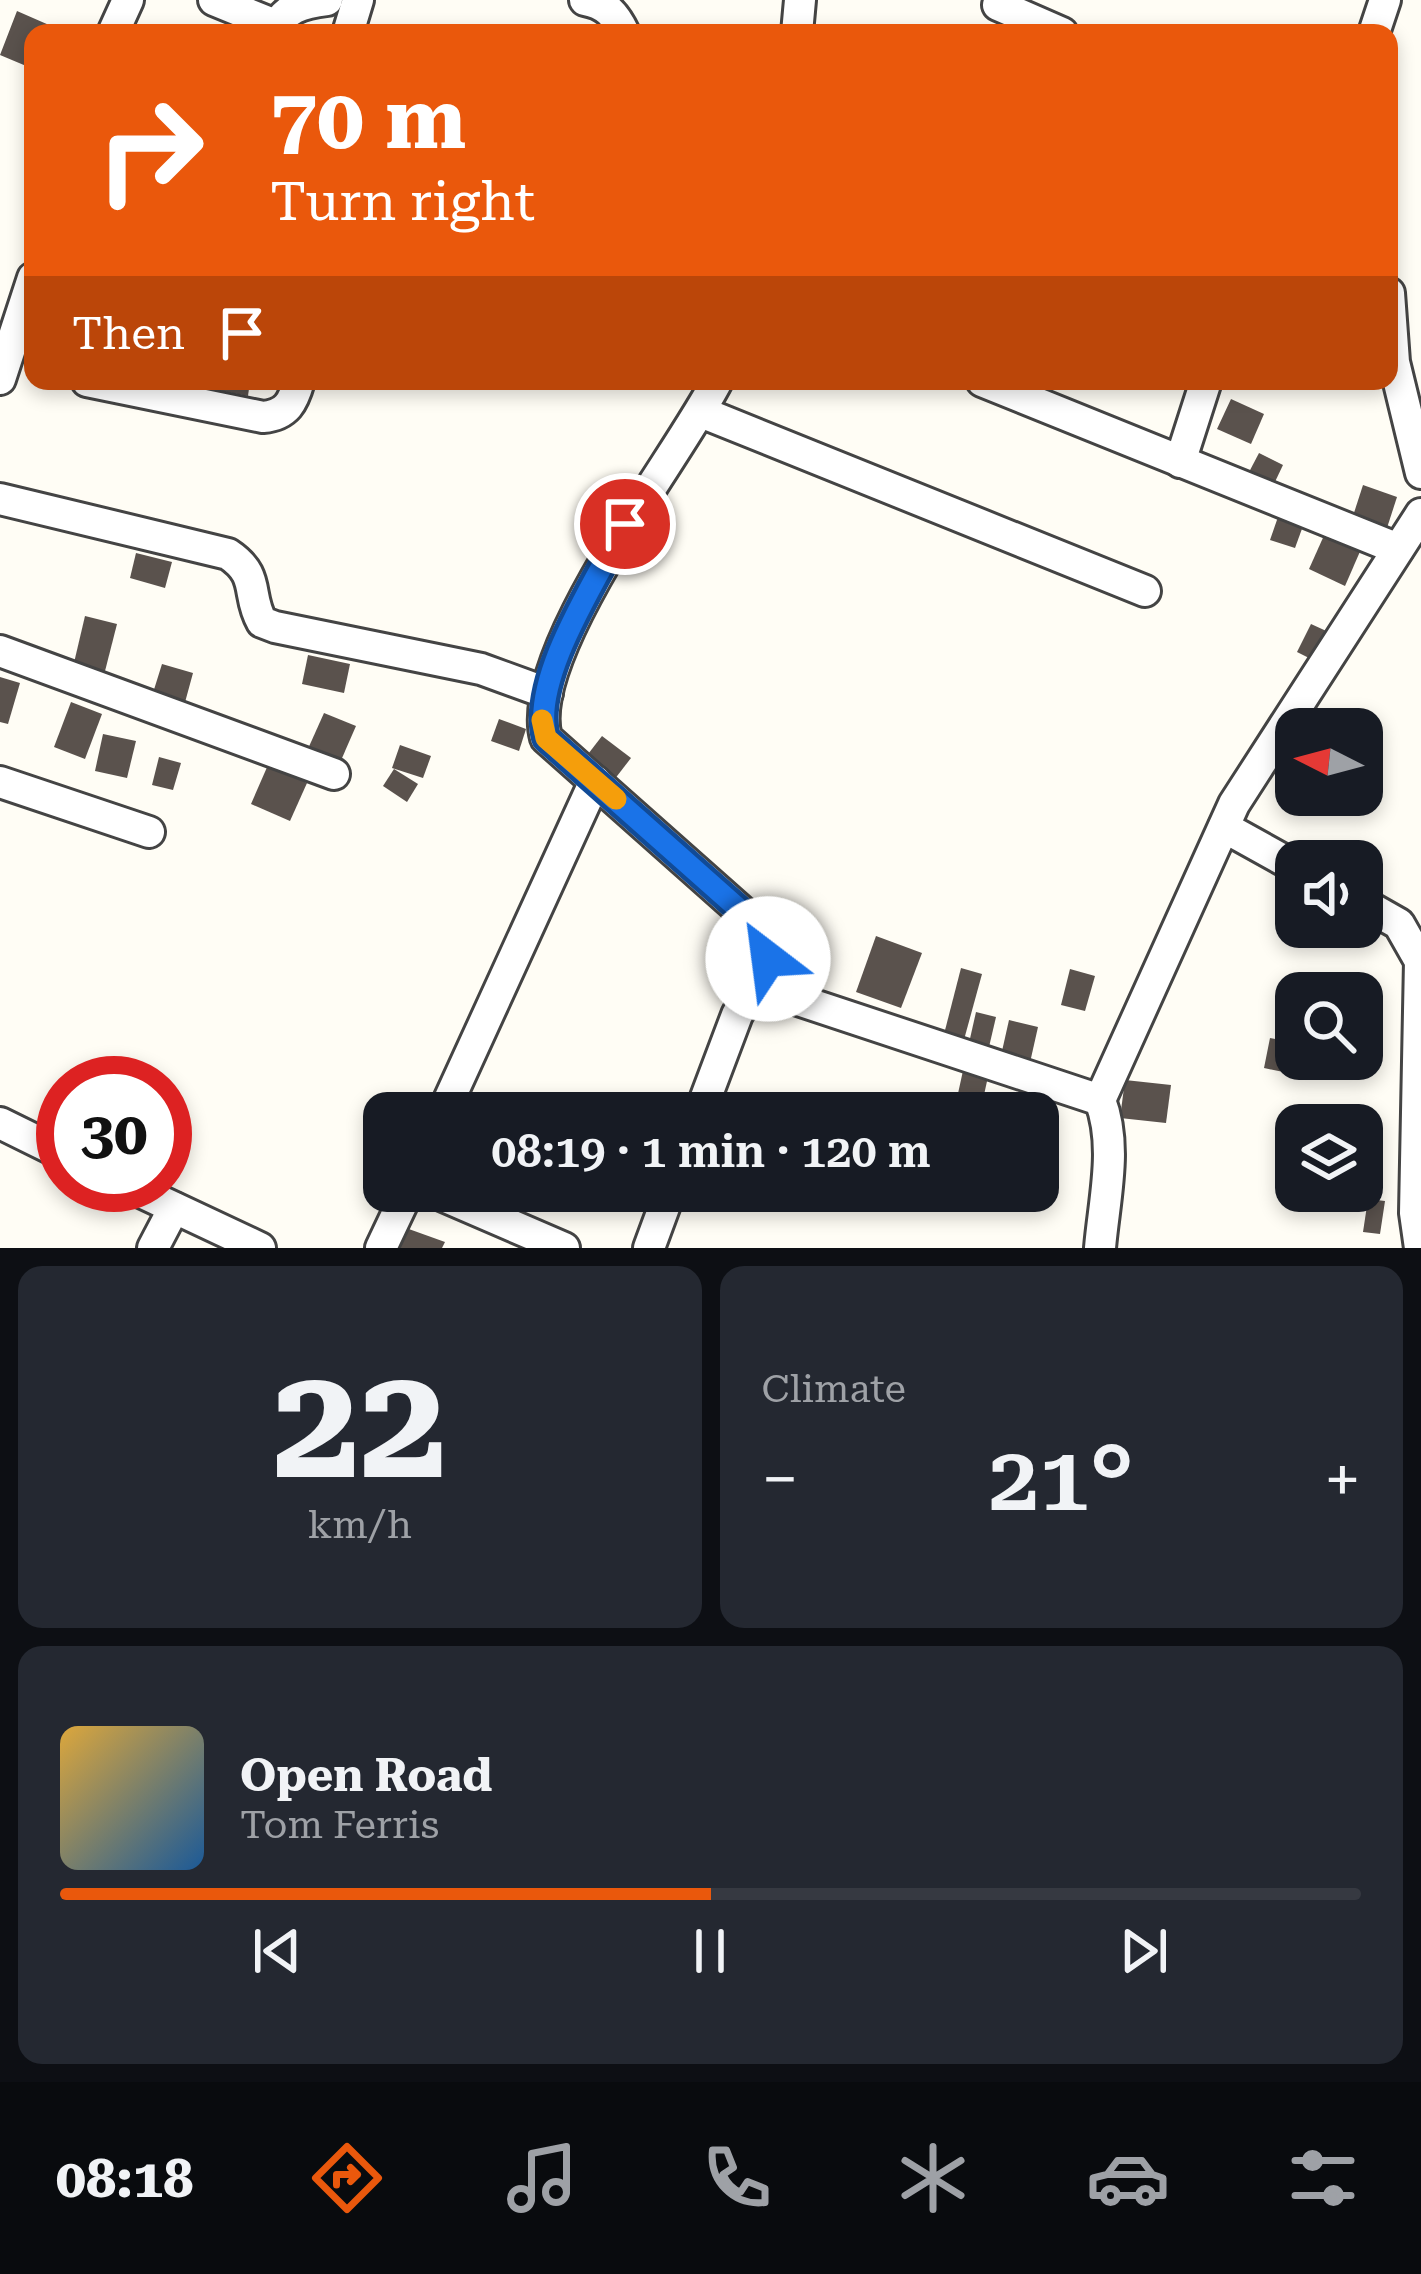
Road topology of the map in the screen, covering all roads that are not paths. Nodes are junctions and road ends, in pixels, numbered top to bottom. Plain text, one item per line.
1 (214, 0) edge
2 (327, 0) edge
3 (585, 0) edge
4 (998, 5) dead end
5 (264, 24) edge
6 (277, 24) edge
7 (620, 24) edge
8 (1041, 24) edge
9 (1398, 314) edge
10 (24, 320) edge
11 (1421, 333) edge
12 (13, 371) edge
13 (1398, 378) edge
14 (155, 390) edge
15 (295, 390) edge
16 (712, 390) edge
17 (1004, 390) edge
18 (1204, 390) edge
19 (701, 412) junction
20 (1180, 462) junction
21 (1421, 473) edge
22 (0, 499) edge
23 (1421, 514) edge
24 (1398, 550) junction
25 (1145, 591) dead end
26 (0, 651) edge
27 (547, 693) junction
28 (334, 774) dead end
29 (595, 781) junction
30 (0, 782) edge
31 (1224, 827) junction
32 (149, 832) dead end
33 (1275, 855) edge
34 (1383, 915) edge
35 (753, 985) junction
36 (453, 1092) edge
37 (708, 1092) edge
38 (1100, 1100) junction
39 (0, 1123) edge
40 (36, 1141) edge
41 (172, 1212) edge
42 (183, 1212) edge
43 (398, 1212) edge
44 (481, 1212) edge
45 (662, 1212) edge
46 (153, 1248) edge
47 (260, 1248) edge
48 (381, 1248) edge
49 (564, 1248) edge
50 (649, 1248) edge
51 (1100, 1248) edge
52 (1420, 1248) edge

1 - 5 street
2 - 6 street
3 - 7 street
4 - 8 street
9 - 11 street
10 - 12 street
13 - 21 street
14 - 15 street
16 - 19 street
17 - 20 street
18 - 20 street
19 - 25 street
19 - 27 street
20 - 24 street
22 - 27 street
23 - 24 street
24 - 31 street
26 - 28 street
27 - 29 street
29 - 35 street
29 - 36 street
30 - 32 street
31 - 33 street
31 - 38 street
34 - 52 street
35 - 37 street
35 - 38 street
38 - 51 street
39 - 40 street
41 - 46 street
42 - 47 street
43 - 48 street
44 - 49 street
45 - 50 street

